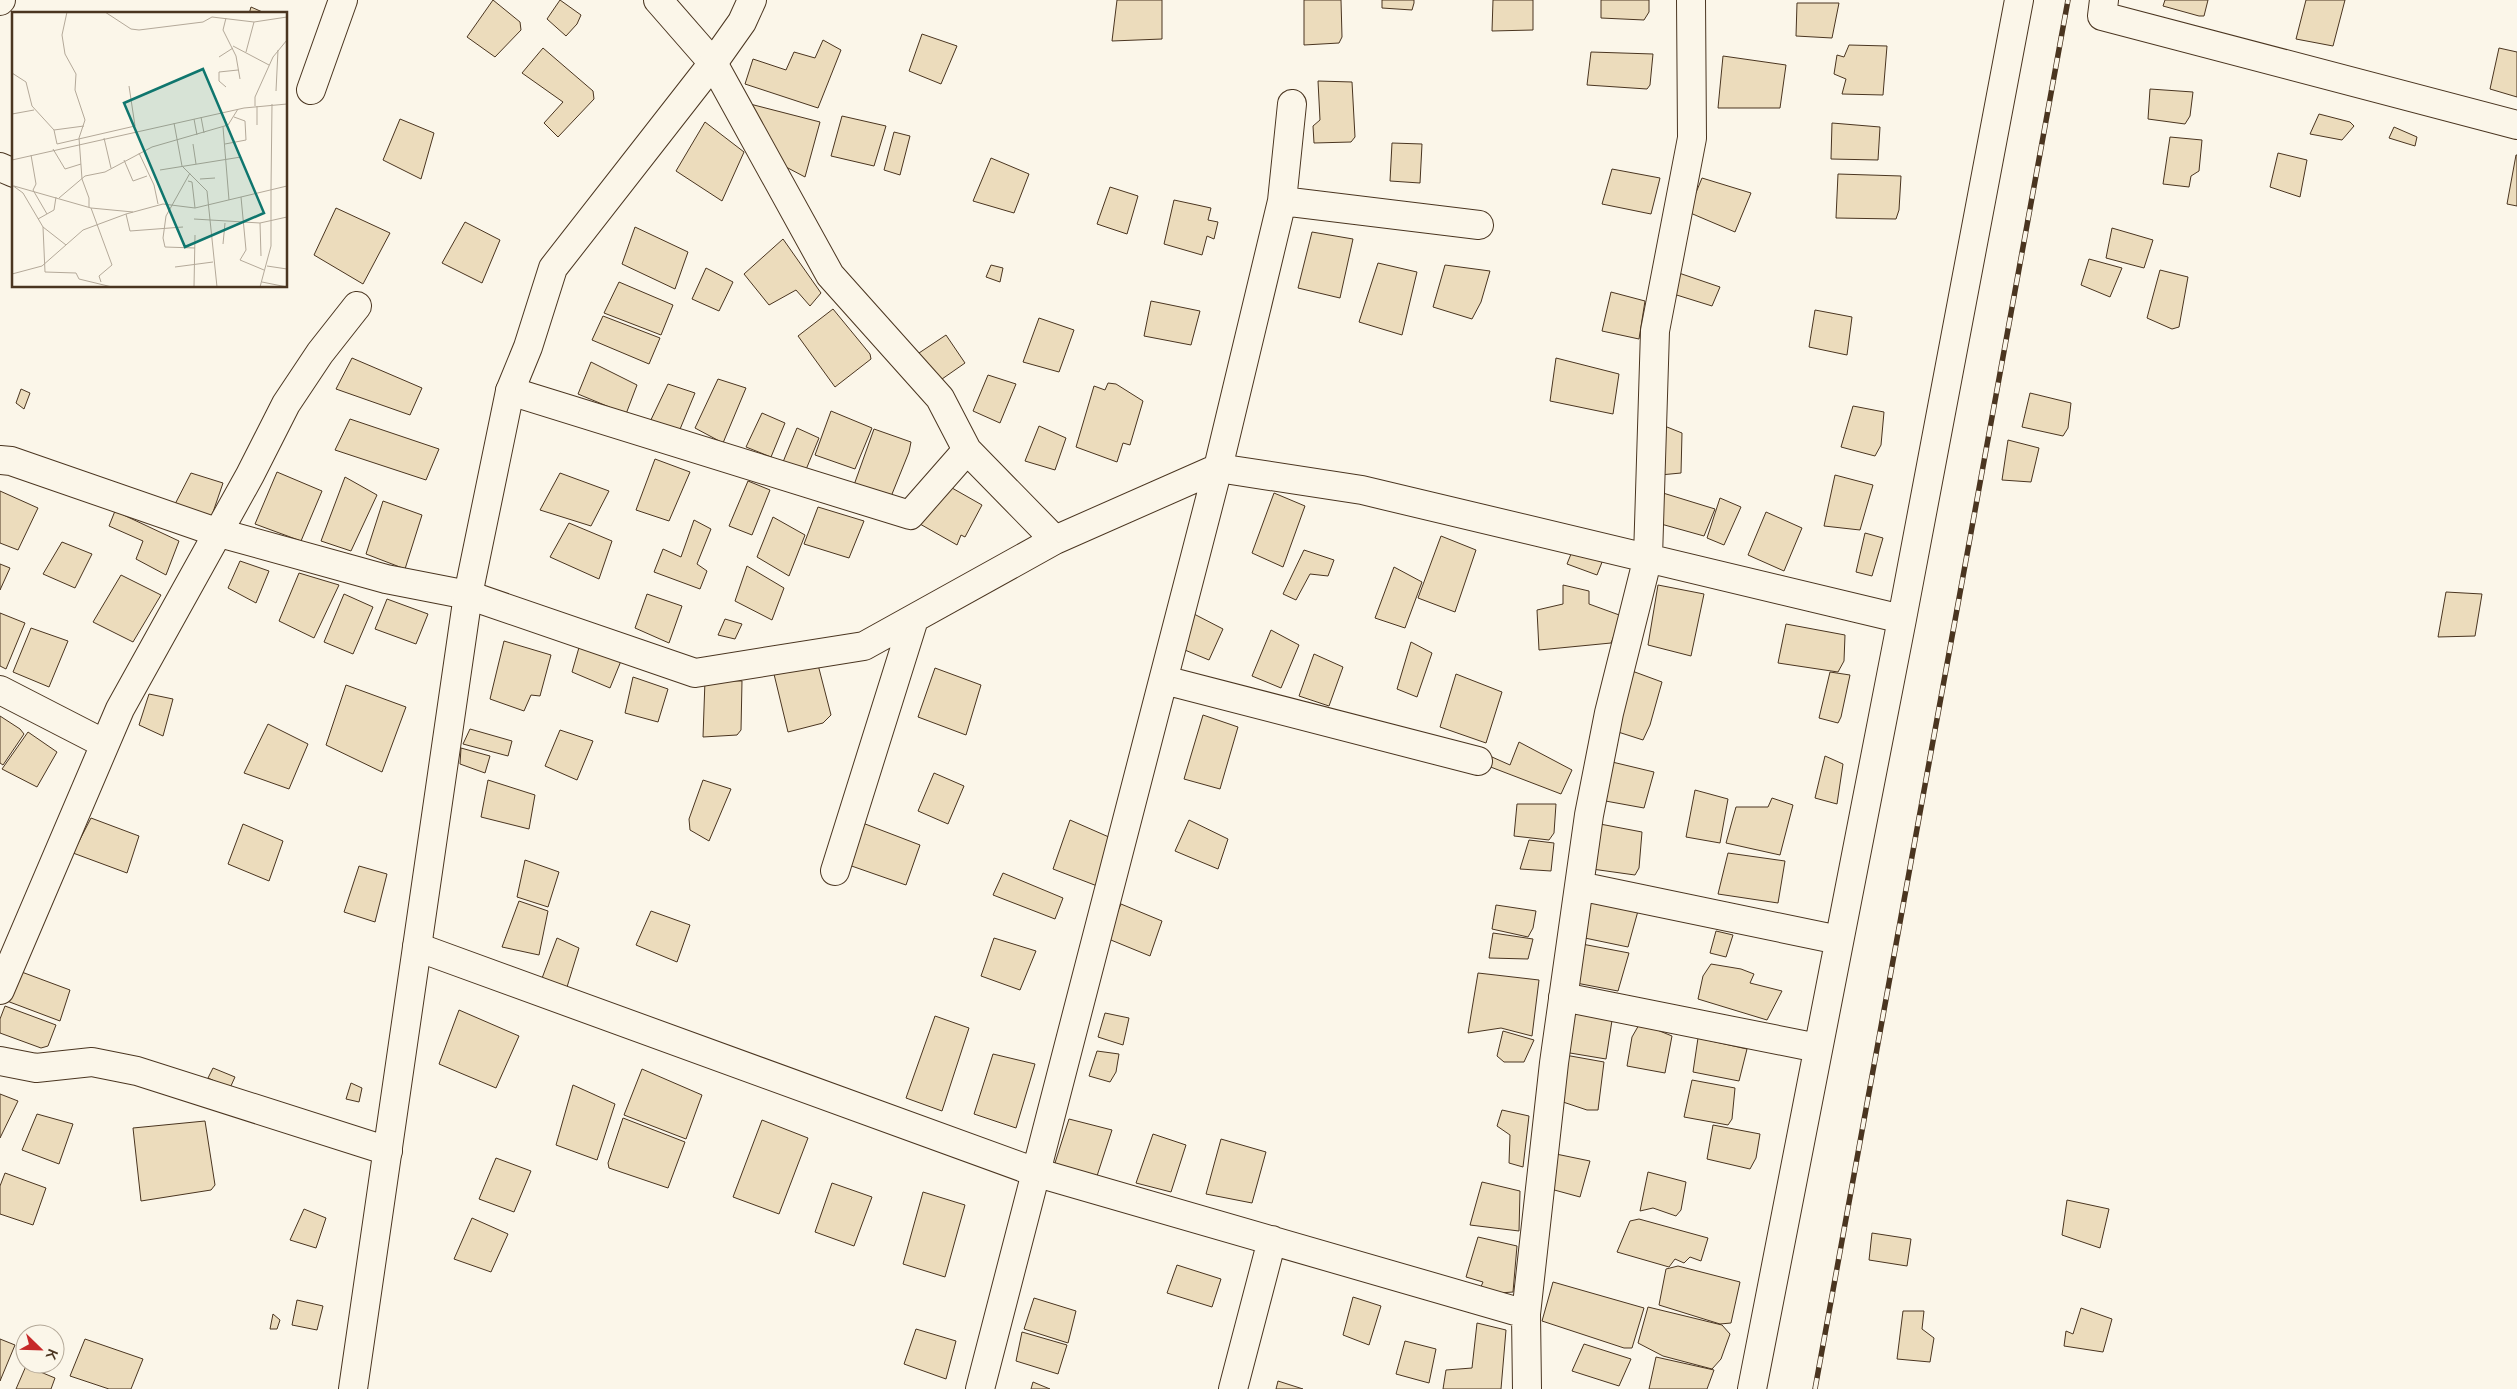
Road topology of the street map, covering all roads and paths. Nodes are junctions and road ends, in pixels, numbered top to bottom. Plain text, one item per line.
1 (343, 0) edge
2 (658, 0) edge
3 (752, 0) edge
4 (1692, 0) edge
5 (2019, 0) edge
6 (2104, 0) edge
7 (713, 63) junction
8 (311, 90) dead end
9 (1292, 104) dead end
10 (2517, 125) edge
11 (0, 167) edge
12 (12, 172) edge
13 (1282, 201) junction
14 (1479, 225) dead end
15 (357, 306) dead end
16 (510, 391) junction
17 (967, 450) junction
18 (0, 460) edge
19 (1218, 468) junction
20 (216, 532) junction
21 (1056, 540) junction
22 (1648, 557) junction
23 (468, 595) junction
24 (914, 619) junction
25 (1902, 619) junction
26 (1164, 680) junction
27 (0, 690) edge
28 (105, 744) junction
29 (1478, 761) dead end
30 (835, 871) dead end
31 (1579, 886) junction
32 (1839, 940) junction
33 (417, 947) junction
34 (0, 990) edge
35 (1563, 997) junction
36 (1818, 1048) junction
37 (0, 1060) edge
38 (388, 1151) junction
39 (1038, 1173) junction
40 (1272, 1240) junction
41 (1526, 1314) junction
42 (353, 1389) edge
43 (980, 1389) edge
44 (1234, 1389) edge
45 (1527, 1389) edge
46 (1752, 1389) edge

1 - 8 street
2 - 7 street
3 - 7 street
4 - 22 street
5 - 25 street
6 - 10 street
7 - 16 street
7 - 17 street
9 - 13 street
11 - 12 street
13 - 14 street
13 - 19 street
15 - 20 street
16 - 17 street
16 - 23 street
17 - 21 street
18 - 20 street
19 - 21 street
19 - 22 street
19 - 26 street
20 - 23 street
20 - 28 street
21 - 24 street
22 - 25 street
22 - 31 street
23 - 24 street
23 - 33 street
24 - 30 street
25 - 32 street
26 - 29 street
26 - 39 street
27 - 28 street
28 - 34 street
31 - 32 street
31 - 35 street
32 - 36 street
33 - 38 street
33 - 39 street
35 - 36 street
35 - 41 street
36 - 46 street
37 - 38 street
38 - 42 street
39 - 40 street
39 - 43 street
40 - 41 street
40 - 44 street
41 - 45 street

